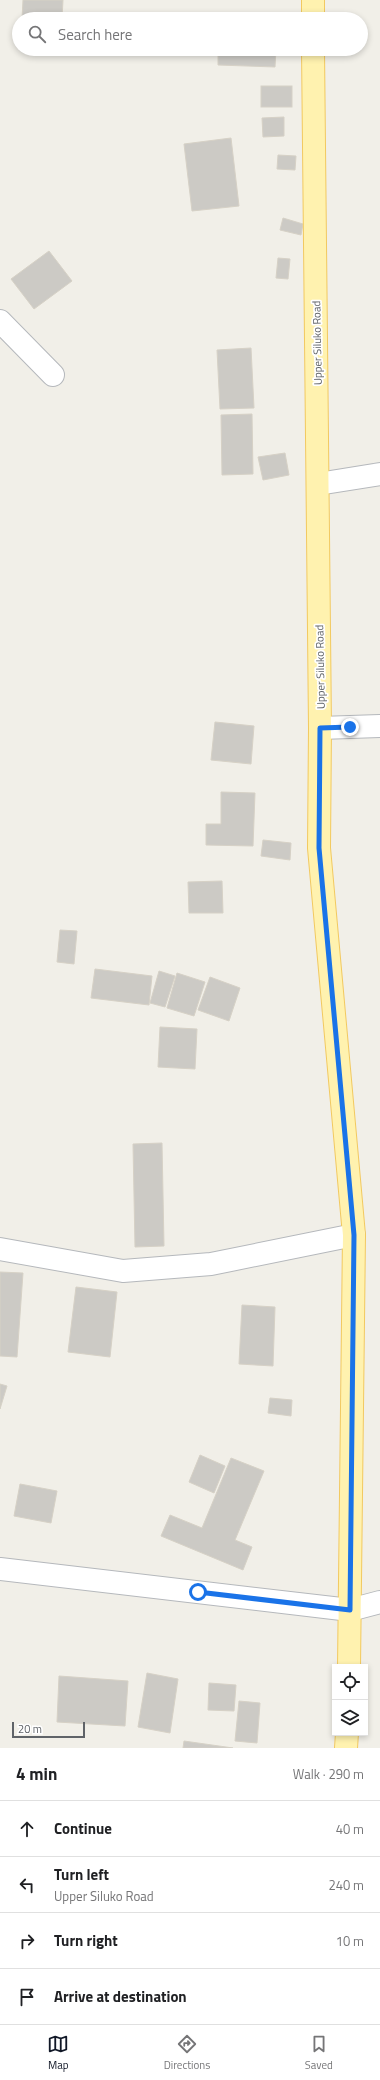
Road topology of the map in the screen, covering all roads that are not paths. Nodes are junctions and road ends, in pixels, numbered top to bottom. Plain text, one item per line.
1 (313, 0) edge
2 (313, 12) edge
3 (313, 56) edge
4 (0, 321) edge
5 (52, 375) dead end
6 (380, 474) edge
7 (318, 484) junction
8 (380, 726) edge
9 (320, 728) junction
10 (354, 1235) junction
11 (0, 1249) edge
12 (0, 1569) edge
13 (380, 1602) edge
14 (350, 1610) junction
15 (349, 1664) edge
16 (346, 1736) edge
17 (346, 1748) edge

1 - 2 main road
3 - 7 main road, Upper Siluko Road
4 - 5 street
6 - 7 street
7 - 9 main road, Upper Siluko Road
8 - 9 street
9 - 10 main road, Upper Siluko Road
10 - 11 street
10 - 14 main road, Upper Siluko Road
12 - 14 street
13 - 14 street
14 - 15 main road, Upper Siluko Road
16 - 17 main road

